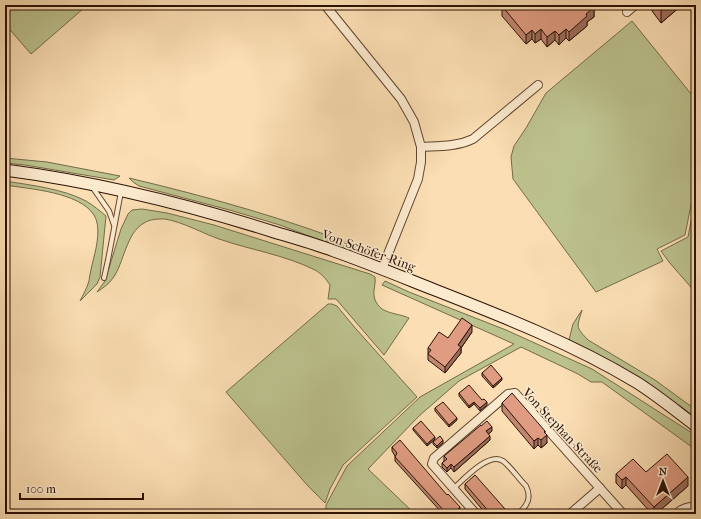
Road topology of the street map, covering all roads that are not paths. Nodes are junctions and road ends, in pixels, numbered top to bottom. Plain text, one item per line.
1 (325, 5) edge
2 (635, 5) edge
3 (627, 12) dead end
4 (538, 84) dead end
5 (421, 147) junction
6 (5, 170) edge
7 (90, 184) junction
8 (122, 190) junction
9 (114, 225) junction
10 (382, 269) junction
11 (104, 278) dead end
12 (696, 426) edge
13 (600, 488) junction
14 (453, 489) junction
15 (696, 507) edge
16 (476, 514) edge
17 (518, 514) edge
18 (570, 514) edge
19 (623, 514) edge
20 (676, 514) edge

1 - 5 street
2 - 3 street
4 - 5 street
5 - 10 street
6 - 7 main road, Von-Schöfer-Ring
7 - 8 main road, Von-Schöfer-Ring
7 - 9 lane
8 - 9 lane
8 - 10 main road, Von-Schöfer-Ring
9 - 11 lane
10 - 12 main road, Von-Schöfer-Ring
13 - 14 street, Von-Stephan-Straße
13 - 18 street, Von-Stephan-Straße
13 - 19 street, Von-Stephan-Straße
14 - 16 street, Von-Stephan-Straße
14 - 17 lane
15 - 20 street

